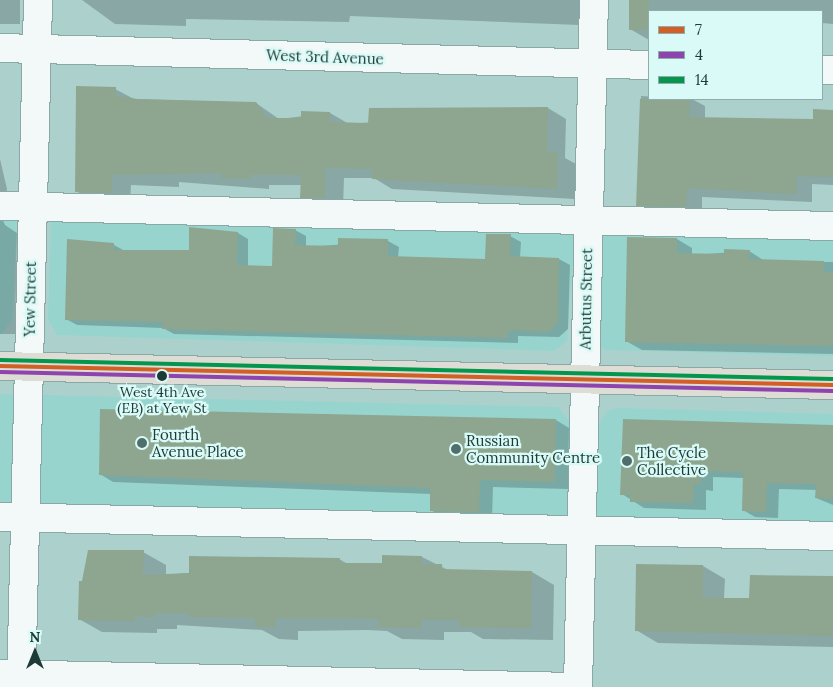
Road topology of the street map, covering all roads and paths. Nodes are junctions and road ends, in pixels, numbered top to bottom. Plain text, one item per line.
1 (38, 0) edge
2 (594, 0) edge
3 (0, 48) edge
4 (36, 49) junction
5 (592, 64) junction
6 (648, 66) edge
7 (0, 206) edge
8 (32, 206) junction
9 (588, 219) junction
10 (833, 226) edge
11 (0, 366) edge
12 (29, 366) junction
13 (584, 379) junction
14 (833, 386) edge
15 (12, 518) edge
16 (582, 530) junction
17 (833, 536) edge
18 (14, 678) edge
19 (573, 687) edge
20 (578, 687) edge

1 - 4 street, Yew Street
2 - 5 street, Arbutus Street
3 - 4 street, West 3rd Avenue
4 - 5 street, West 3rd Avenue
4 - 8 street, Yew Street
5 - 6 street, West 3rd Avenue
5 - 9 street, Arbutus Street
7 - 8 street
8 - 9 street
8 - 12 street, Yew Street
9 - 10 street
9 - 13 street, Arbutus Street
11 - 12 main road
12 - 13 main road
12 - 15 street, Yew Street
13 - 14 main road
13 - 16 street, Arbutus Street
15 - 16 street
15 - 18 street, Yew Street
16 - 17 street
16 - 20 street, Arbutus Street
18 - 19 street

